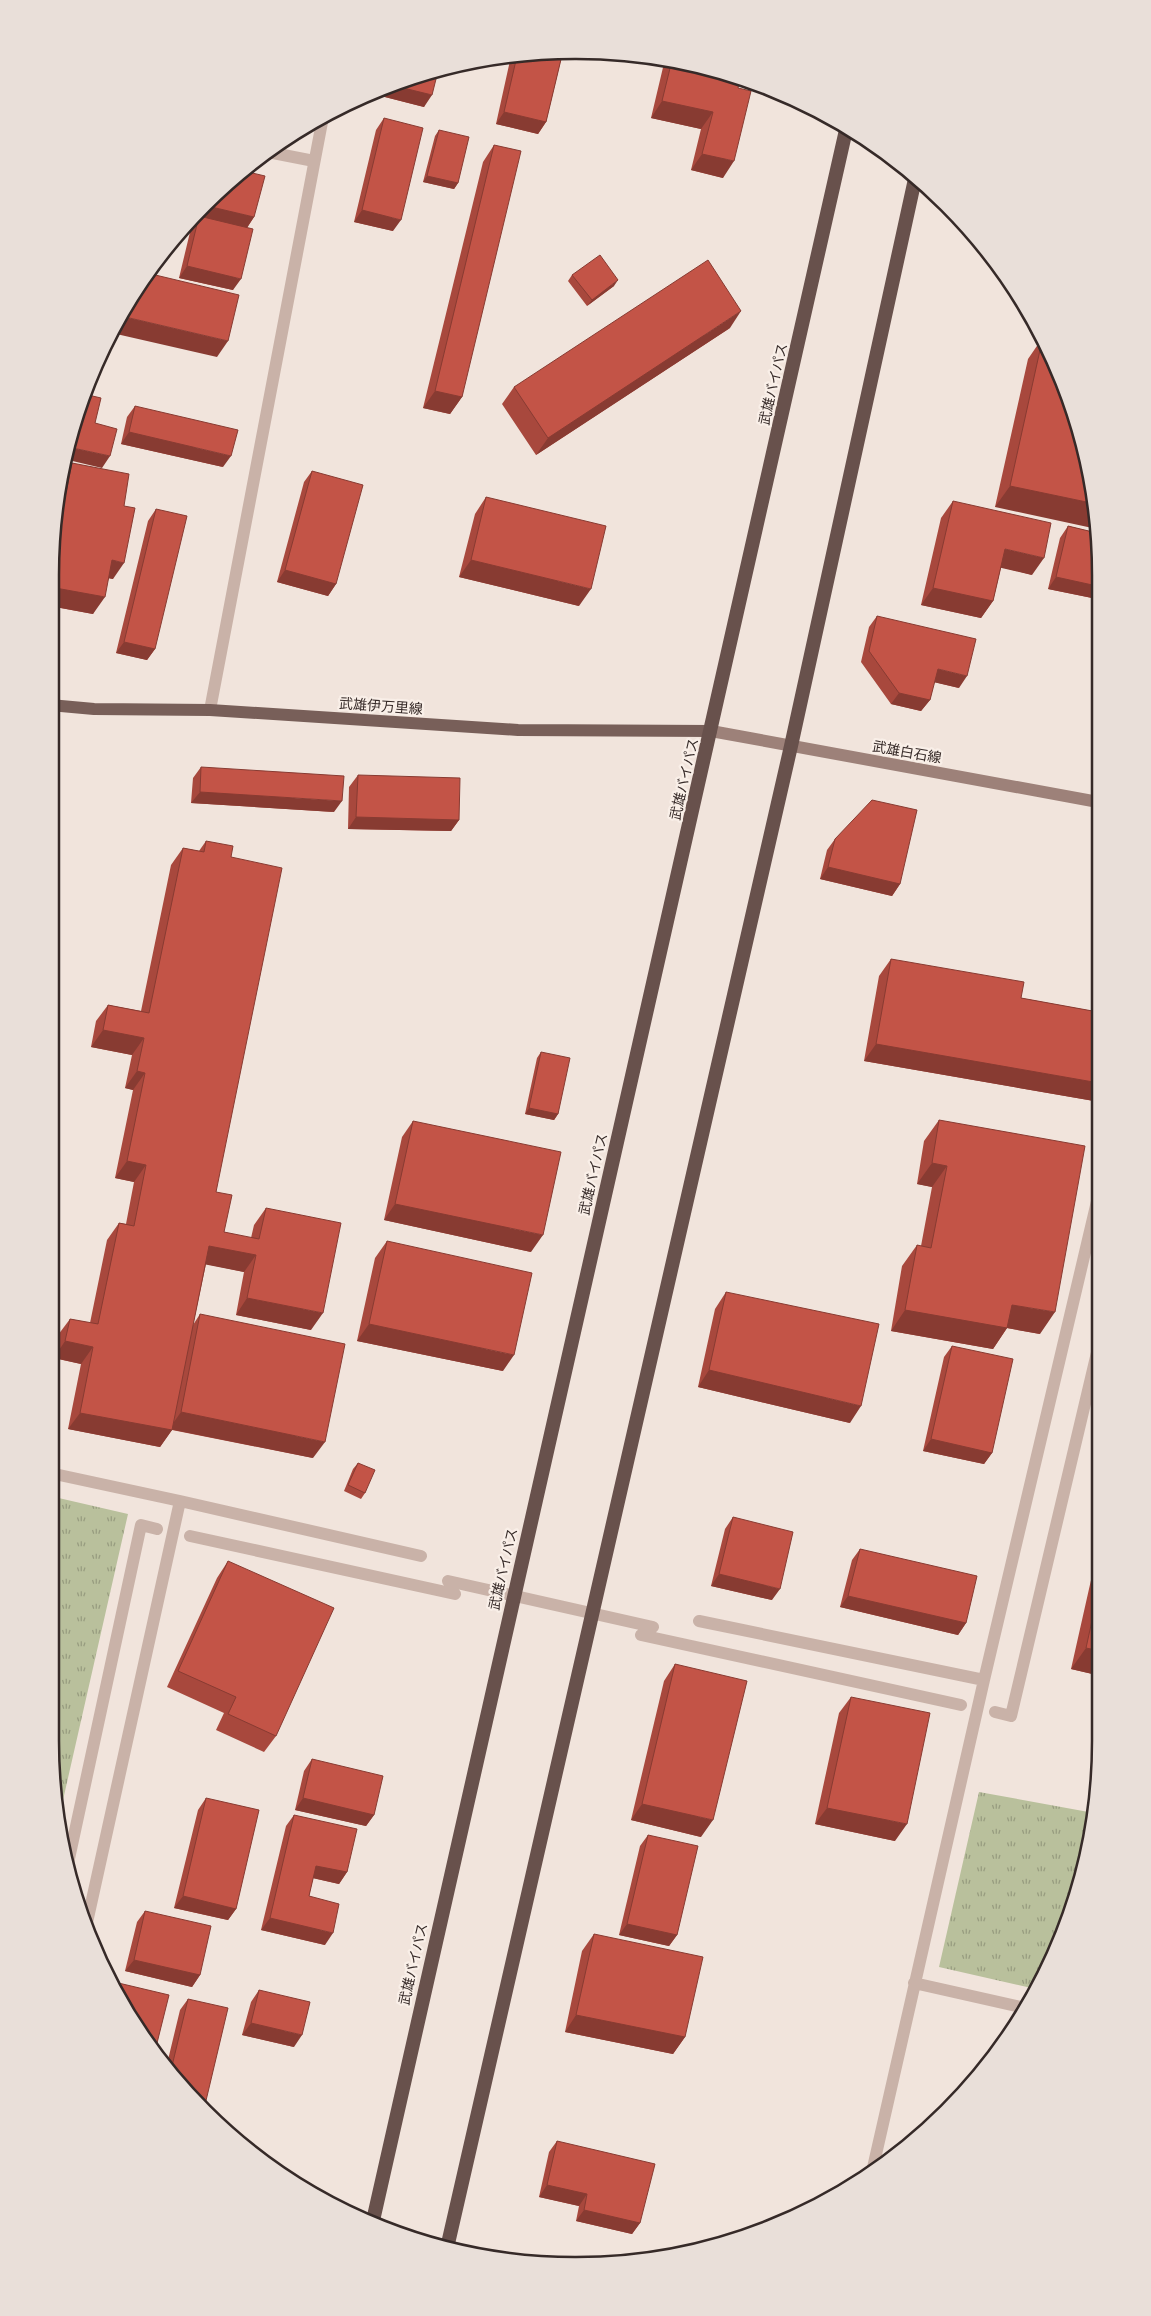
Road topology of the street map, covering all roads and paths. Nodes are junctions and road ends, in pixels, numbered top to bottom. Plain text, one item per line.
1 (321, 126) edge
2 (845, 135) edge
3 (277, 154) edge
4 (314, 161) junction
5 (915, 186) edge
6 (59, 706) edge
7 (210, 710) junction
8 (711, 731) junction
9 (791, 746) junction
10 (1092, 801) edge
11 (1092, 1223) edge
12 (1092, 1374) edge
13 (59, 1474) edge
14 (180, 1501) junction
15 (157, 1529) dead end
16 (190, 1536) dead end
17 (422, 1556) dead end
18 (448, 1581) dead end
19 (455, 1594) dead end
20 (699, 1621) dead end
21 (653, 1626) dead end
22 (641, 1635) dead end
23 (984, 1680) junction
24 (962, 1705) dead end
25 (995, 1712) dead end
26 (71, 1850) edge
27 (89, 1914) edge
28 (914, 1982) junction
29 (1018, 2006) edge
30 (874, 2162) edge
31 (374, 2216) edge
32 (449, 2241) edge

1 - 4 street
2 - 8 highway, 武雄バイパス
3 - 4 street
4 - 7 street
5 - 9 highway
6 - 7 main road, 武雄伊万里線
7 - 8 main road, 武雄伊万里線
8 - 9 main road, 武雄白石線
8 - 31 highway, 武雄バイパス
9 - 10 main road, 武雄白石線
9 - 32 highway
11 - 23 street
12 - 25 street
13 - 14 street
14 - 17 street
14 - 27 street
15 - 26 street
16 - 19 street
18 - 21 street
20 - 23 street
22 - 24 street
23 - 28 street
28 - 29 street
28 - 30 street

